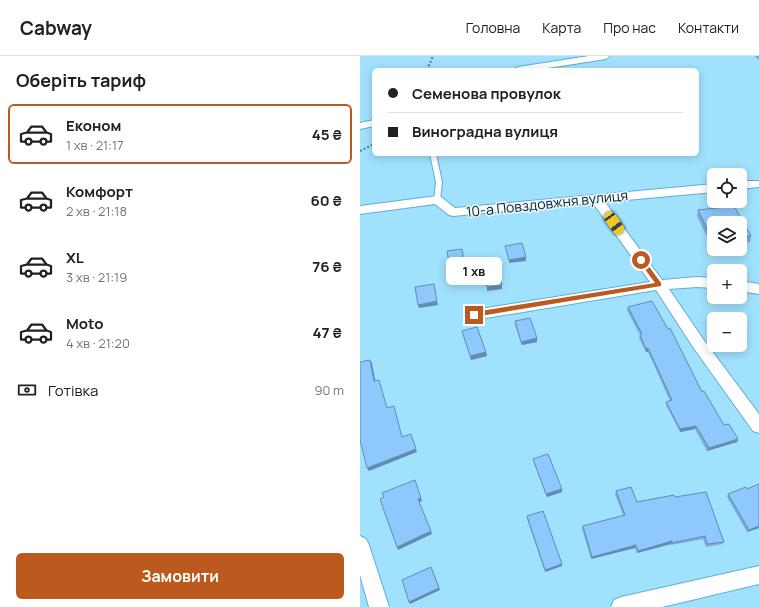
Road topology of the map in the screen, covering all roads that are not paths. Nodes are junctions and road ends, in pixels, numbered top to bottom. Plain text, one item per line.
1 (606, 56) edge
2 (531, 68) edge
3 (372, 124) edge
4 (360, 126) edge
5 (433, 156) edge
6 (759, 184) edge
7 (747, 185) edge
8 (707, 189) edge
9 (596, 198) junction
10 (437, 200) junction
11 (360, 210) edge
12 (707, 283) edge
13 (659, 285) junction
14 (747, 287) edge
15 (759, 289) edge
16 (474, 315) dead end
17 (759, 426) edge
18 (360, 545) edge
19 (759, 575) edge
20 (379, 607) edge
21 (621, 607) edge

1 - 2 street
3 - 4 street
5 - 10 lane
6 - 7 street
8 - 9 street, 10-а Повздовжня вулиця
9 - 10 street, 10-а Повздовжня вулиця
9 - 13 street
10 - 11 street
12 - 13 street
13 - 16 street
13 - 17 street
14 - 15 street
18 - 20 street
19 - 21 street

